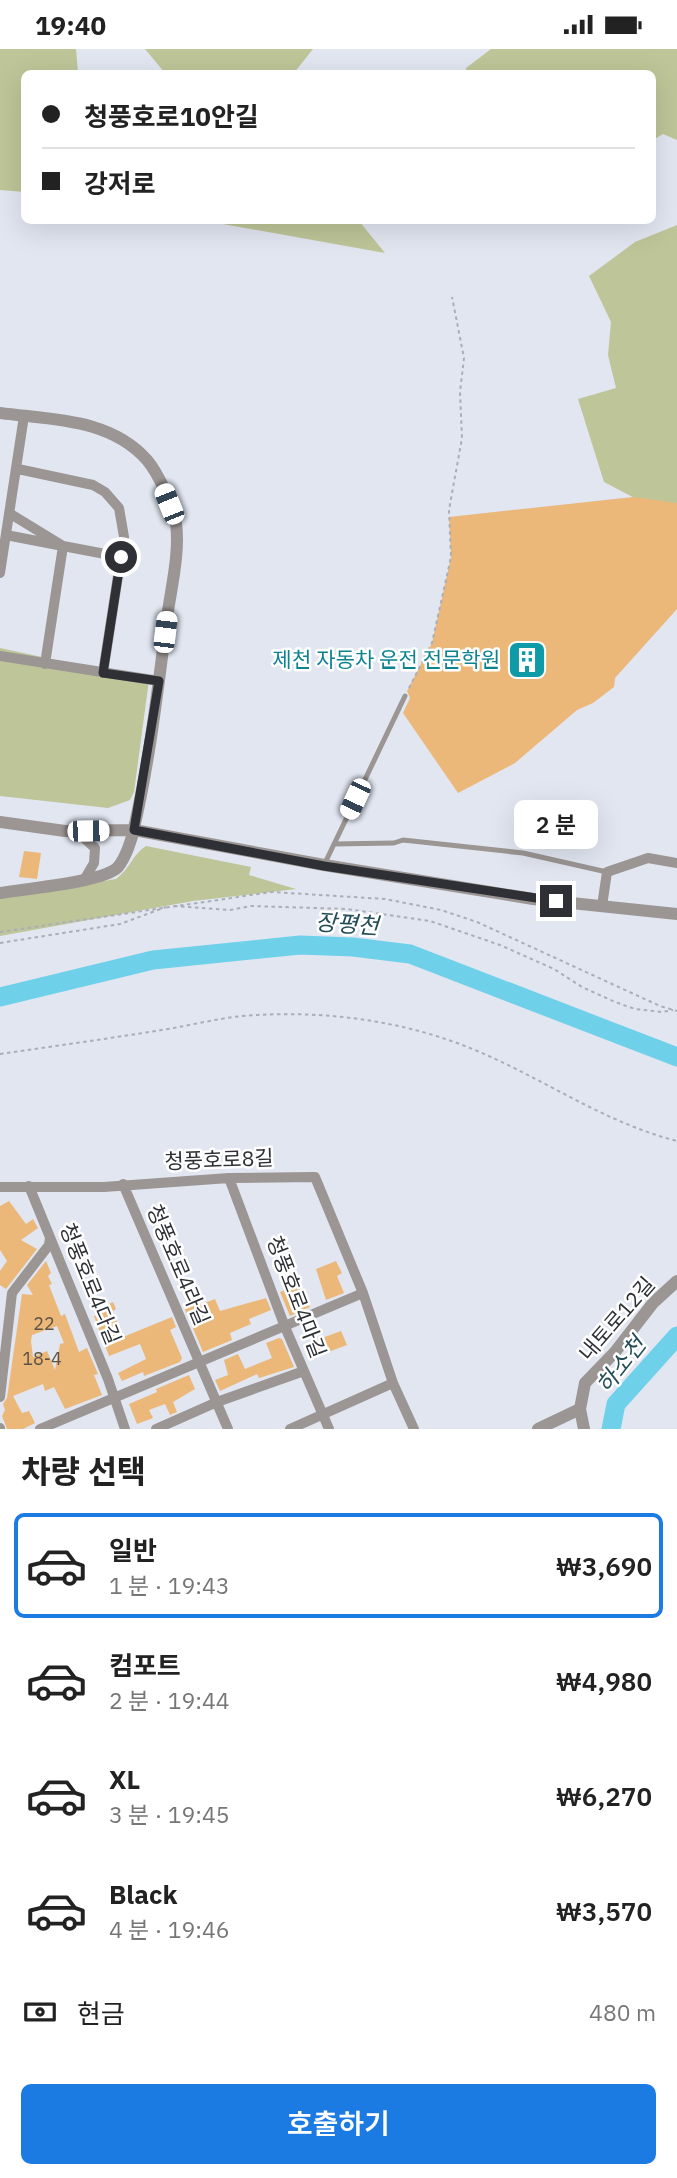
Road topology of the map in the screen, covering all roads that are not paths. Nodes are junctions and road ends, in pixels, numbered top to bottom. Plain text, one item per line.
1 (0, 413) edge
2 (24, 416) junction
3 (18, 469) junction
4 (9, 513) junction
5 (6, 535) junction
6 (62, 546) junction
7 (121, 557) junction
8 (0, 573) edge
9 (0, 656) edge
10 (45, 664) junction
11 (103, 673) junction
12 (159, 681) junction
13 (405, 696) road end
14 (0, 822) edge
15 (134, 830) junction
16 (65, 831) junction
17 (334, 844) junction
18 (677, 863) edge
19 (324, 866) junction
20 (607, 872) junction
21 (84, 880) junction
22 (0, 893) edge
23 (602, 906) junction
24 (677, 915) edge
25 (229, 1178) junction
26 (123, 1184) junction
27 (29, 1186) junction
28 (0, 1187) edge
29 (50, 1238) junction
30 (677, 1281) edge
31 (0, 1293) edge
32 (12, 1293) junction
33 (363, 1293) junction
34 (285, 1327) junction
35 (4, 1332) edge
36 (197, 1361) junction
37 (304, 1371) junction
38 (393, 1383) junction
39 (0, 1397) edge
40 (114, 1397) junction
41 (217, 1402) junction
42 (580, 1409) junction
43 (323, 1415) junction
44 (40, 1429) edge
45 (125, 1429) edge
46 (156, 1429) edge
47 (228, 1429) edge
48 (289, 1429) edge
49 (329, 1429) edge
50 (414, 1429) edge
51 (538, 1429) edge
52 (584, 1429) edge

1 - 2 street
2 - 3 street
2 - 12 street
3 - 4 street
3 - 7 street
4 - 5 street
4 - 6 street
5 - 6 street
5 - 8 street
6 - 7 street
6 - 10 street
7 - 11 street
9 - 10 street
10 - 11 street
11 - 12 street
12 - 15 street
13 - 17 lane
14 - 16 street
15 - 16 street
15 - 19 street
15 - 21 street
16 - 21 street
17 - 19 lane
17 - 20 lane
18 - 20 street
19 - 23 street
20 - 23 street
21 - 22 street
23 - 24 street
25 - 26 street, 청풍호로8길
25 - 33 street, 청풍호로8길
25 - 34 street, 청풍호로4마길
26 - 27 street, 청풍호로8길
26 - 36 street, 청풍호로4라길
27 - 28 street, 청풍호로8길
27 - 29 street, 청풍호로4다길
29 - 32 street
29 - 40 street, 청풍호로4다길
30 - 42 street, 내토로12길
31 - 32 street
32 - 35 street
33 - 34 street
33 - 38 street, 청풍호로8길
34 - 36 street
34 - 37 street, 청풍호로4마길
35 - 39 street
36 - 40 street
36 - 41 street, 청풍호로4라길
37 - 41 street
37 - 43 street, 청풍호로4마길
38 - 43 street
38 - 50 street, 청풍호로8길
40 - 44 street
40 - 45 street, 청풍호로4다길
41 - 46 street
41 - 47 street, 청풍호로4라길
42 - 51 street
42 - 52 street
43 - 48 street
43 - 49 street, 청풍호로4마길

